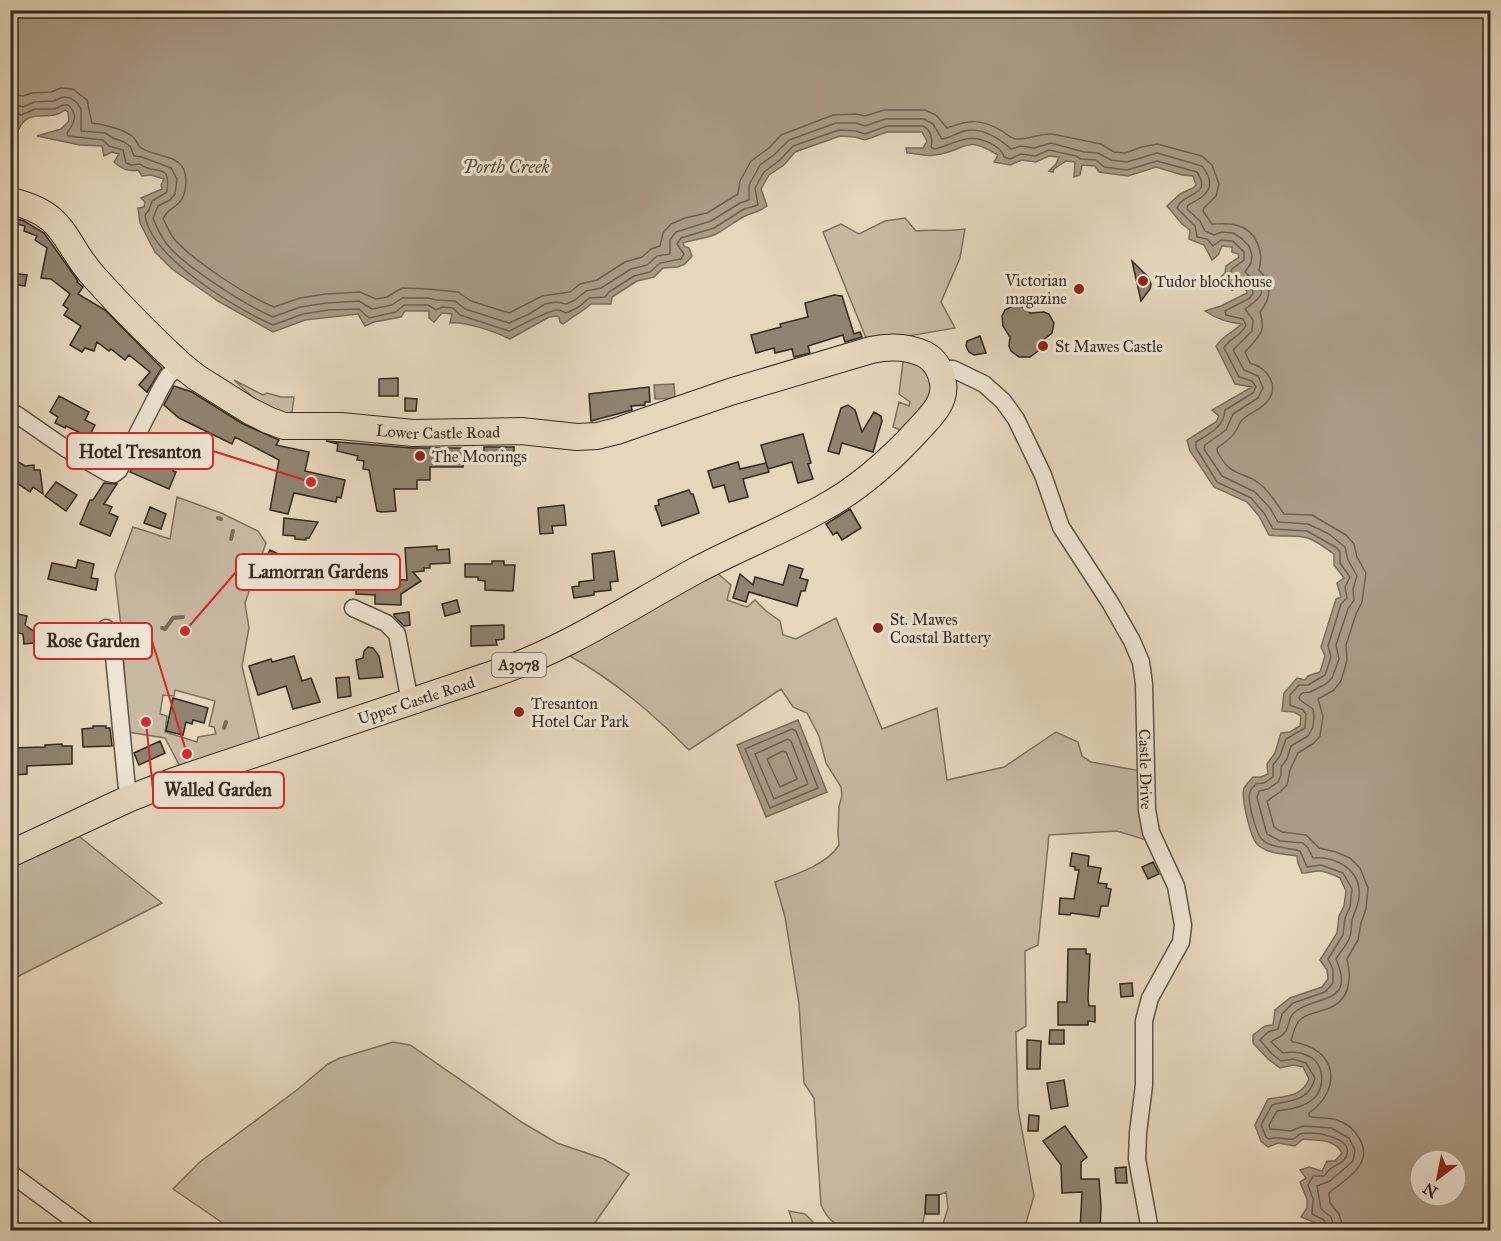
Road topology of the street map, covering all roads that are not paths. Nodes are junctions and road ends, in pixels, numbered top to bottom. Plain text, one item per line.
1 (10, 201) edge
2 (181, 365) junction
3 (938, 366) junction
4 (10, 410) edge
5 (353, 608) dead end
6 (106, 628) dead end
7 (410, 702) junction
8 (128, 799) junction
9 (10, 854) edge
10 (10, 1173) edge
11 (87, 1230) edge
12 (1150, 1230) edge

1 - 2 main road, Lower Castle Road
2 - 3 main road, Lower Castle Road
2 - 4 street
3 - 7 main road, Upper Castle Road / A3078
3 - 12 street, Castle Drive
5 - 7 street
6 - 8 street
7 - 8 main road, Upper Castle Road / A3078
8 - 9 main road, Upper Castle Road / A3078
10 - 11 street

